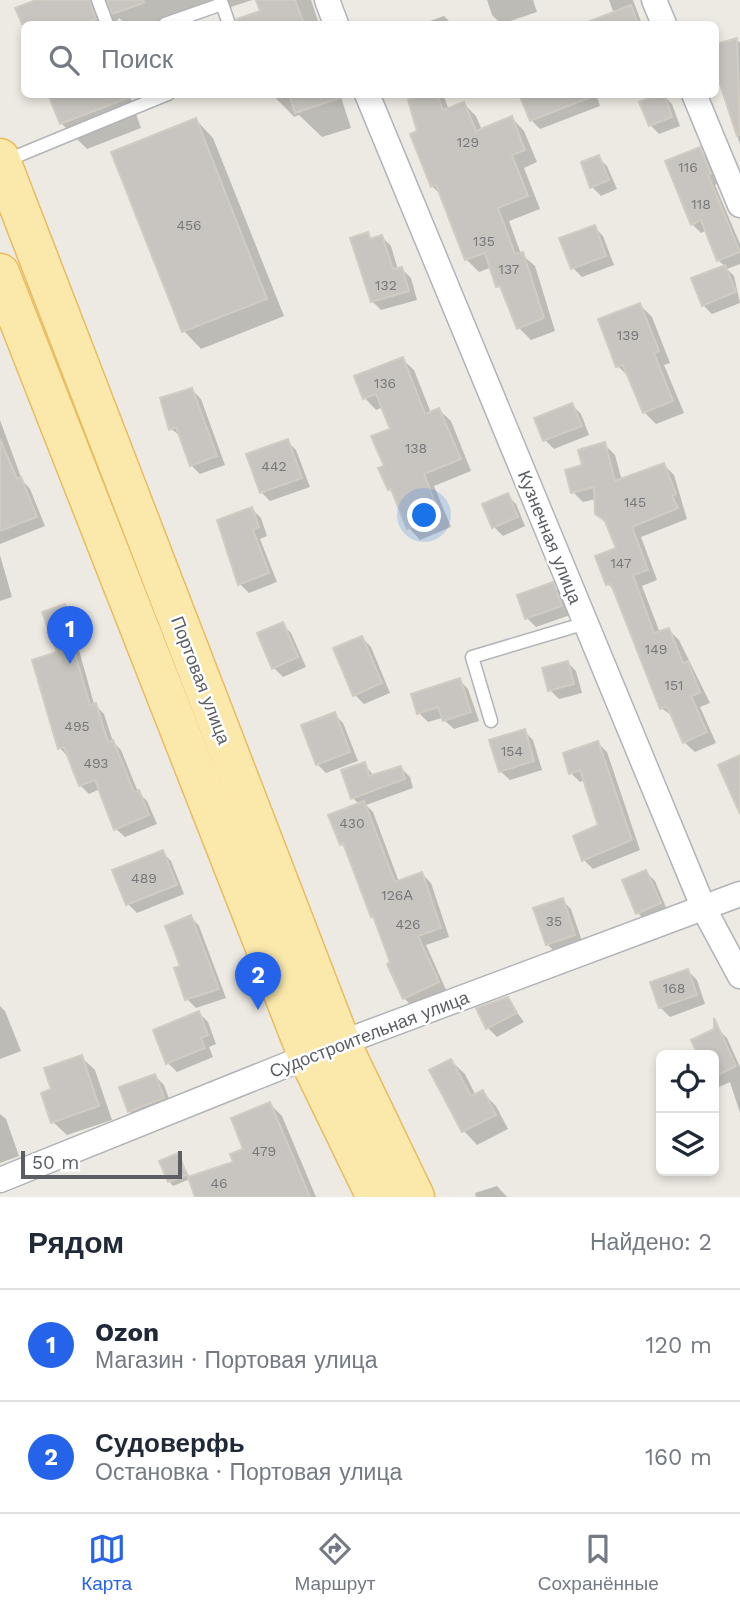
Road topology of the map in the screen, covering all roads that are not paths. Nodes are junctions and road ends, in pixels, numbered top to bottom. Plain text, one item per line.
1 (98, 0) edge
2 (327, 0) edge
3 (654, 0) edge
4 (106, 21) edge
5 (174, 21) edge
6 (228, 21) edge
7 (335, 21) edge
8 (663, 21) edge
9 (150, 98) edge
10 (369, 98) edge
11 (696, 98) edge
12 (1, 160) edge
13 (740, 205) edge
14 (0, 273) edge
15 (586, 623) junction
16 (491, 721) dead end
17 (740, 894) edge
18 (704, 909) junction
19 (740, 976) edge
20 (324, 1050) junction
21 (0, 1180) edge
22 (376, 1197) edge
23 (415, 1197) edge

1 - 4 lane
2 - 7 street
3 - 8 street
5 - 6 lane
9 - 12 lane
10 - 15 street, Кузнечная улица
11 - 13 street
12 - 20 main road, Портовая улица
14 - 20 main road, Портовая улица
15 - 16 lane
15 - 18 street, Кузнечная улица
17 - 18 street, Судостроительная улица
18 - 19 street, Кузнечная улица
18 - 20 street, Судостроительная улица
20 - 21 street, Судостроительная улица
20 - 22 main road, Портовая улица
20 - 23 main road, Портовая улица

